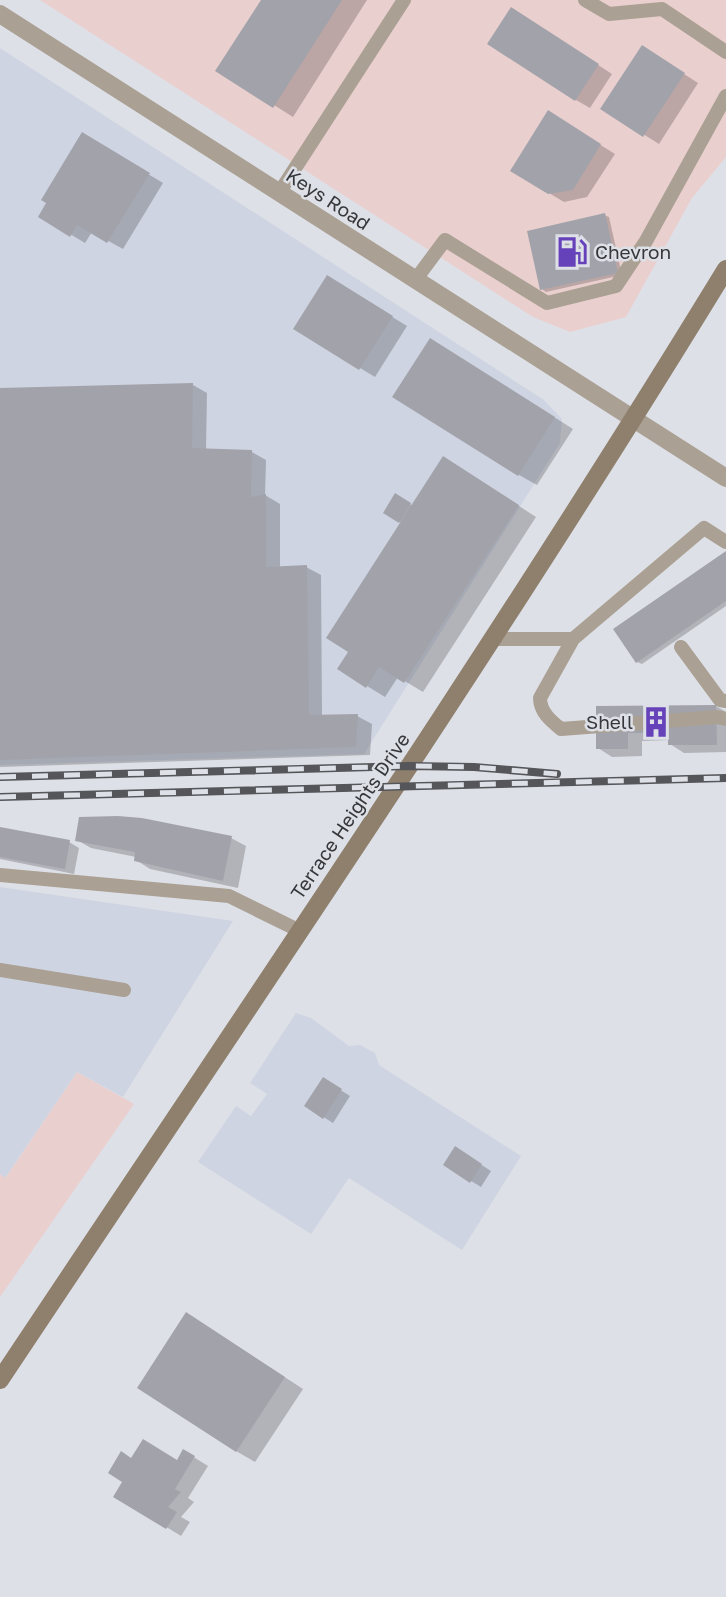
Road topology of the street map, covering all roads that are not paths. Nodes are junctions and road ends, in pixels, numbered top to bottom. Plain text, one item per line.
1 (404, 0) edge
2 (585, 0) edge
3 (0, 14) edge
4 (726, 52) edge
5 (726, 96) edge
6 (279, 192) junction
7 (726, 270) edge
8 (416, 279) junction
9 (634, 419) junction
10 (726, 478) edge
11 (726, 542) edge
12 (491, 639) junction
13 (573, 639) junction
14 (681, 647) dead end
15 (726, 701) edge
16 (726, 719) edge
17 (0, 875) edge
18 (300, 931) junction
19 (0, 970) edge
20 (124, 990) dead end
21 (0, 1380) edge

1 - 6 lane
2 - 4 lane
3 - 6 street, Keys Road
5 - 8 lane
6 - 8 street, Keys Road
7 - 9 main road, Terrace Heights Drive
8 - 9 street, Keys Road
9 - 10 street, Keys Road
9 - 12 main road, Terrace Heights Drive
11 - 13 lane
12 - 13 lane
12 - 18 main road, Terrace Heights Drive
13 - 16 lane
14 - 15 lane
17 - 18 lane
18 - 21 main road, Terrace Heights Drive
19 - 20 lane

